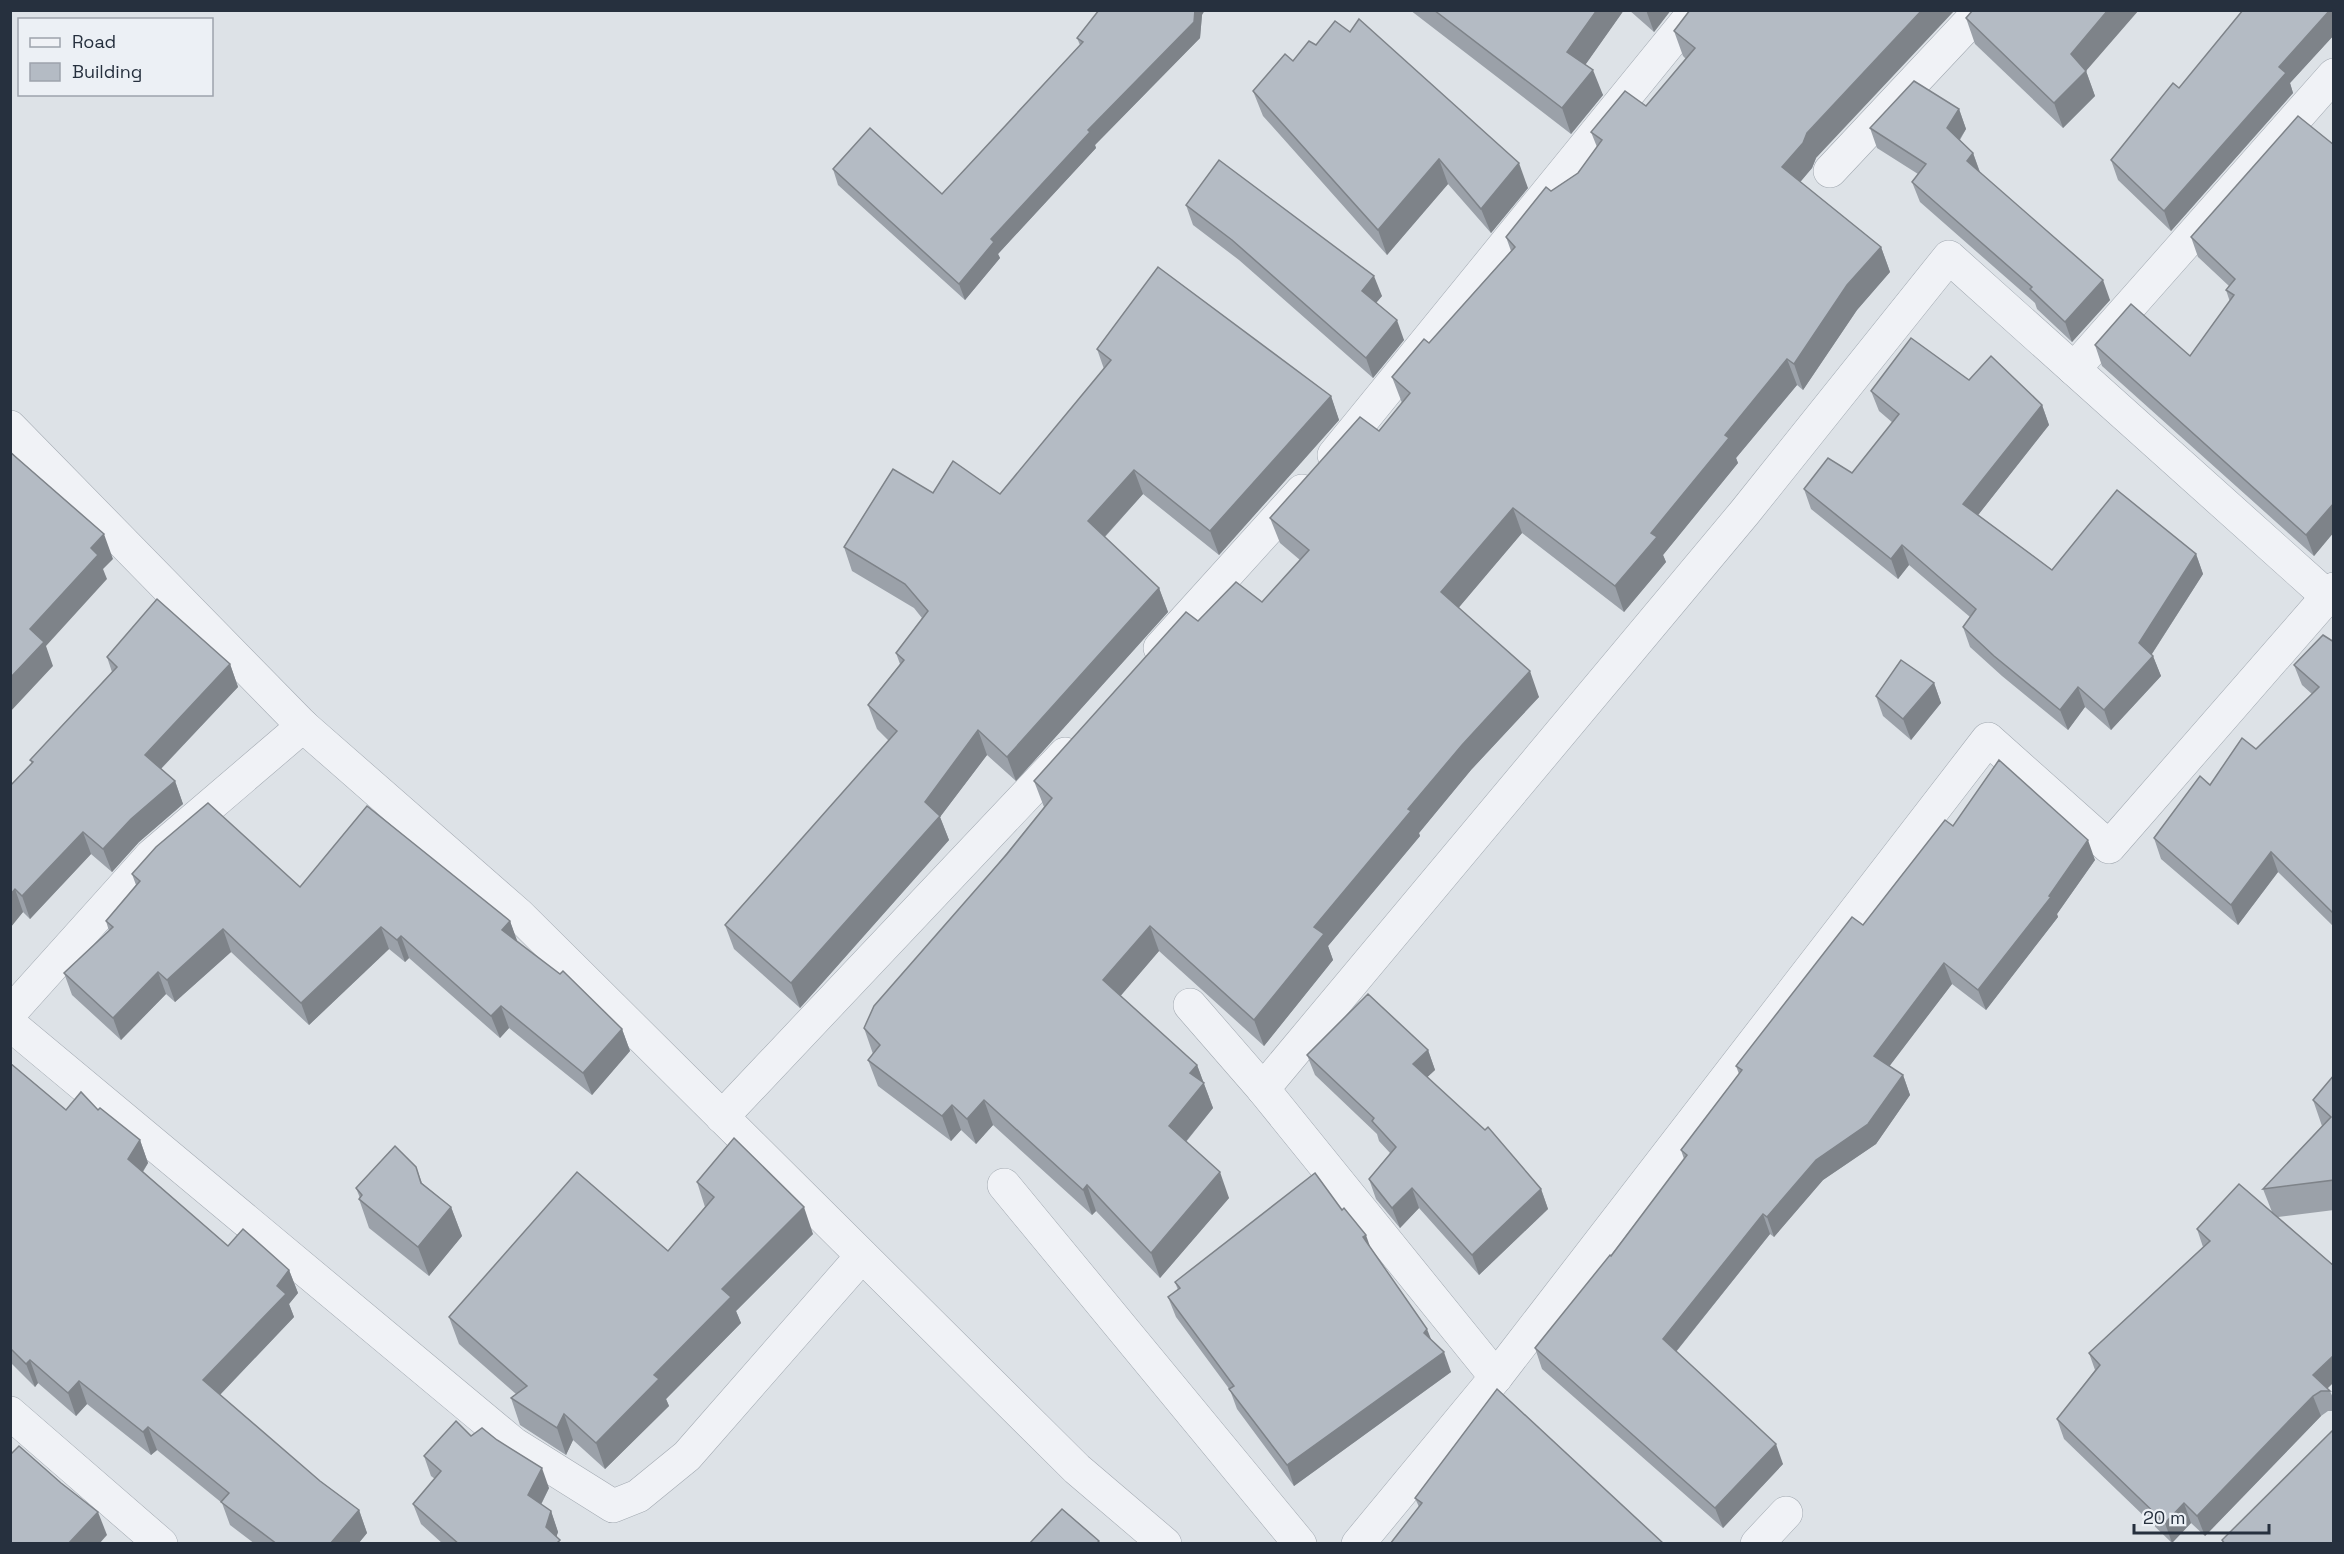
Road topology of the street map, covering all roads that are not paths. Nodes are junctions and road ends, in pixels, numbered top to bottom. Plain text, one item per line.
1 (1696, 10) edge
2 (1981, 10) edge
3 (2334, 75) edge
4 (1830, 171) dead end
5 (2074, 369) junction
6 (10, 427) edge
7 (2330, 593) edge
8 (1143, 666) edge
9 (303, 726) junction
10 (1088, 729) edge
11 (1190, 1005) dead end
12 (10, 1013) edge
13 (10, 1024) edge
14 (1263, 1089) junction
15 (722, 1117) junction
16 (1004, 1185) dead end
17 (862, 1256) junction
18 (1496, 1377) junction
19 (10, 1413) edge
20 (1786, 1513) dead end
21 (161, 1544) edge
22 (1165, 1544) edge
23 (1300, 1544) edge
24 (1358, 1544) edge
25 (1757, 1544) edge

1 - 8 street
2 - 4 street
3 - 5 street
5 - 7 street
5 - 14 street
6 - 9 street
7 - 18 street
9 - 12 street
9 - 15 street
10 - 15 street
11 - 14 street
13 - 17 street
14 - 18 street
15 - 17 street
16 - 23 street
17 - 22 street
18 - 24 street
19 - 21 street
20 - 25 street

